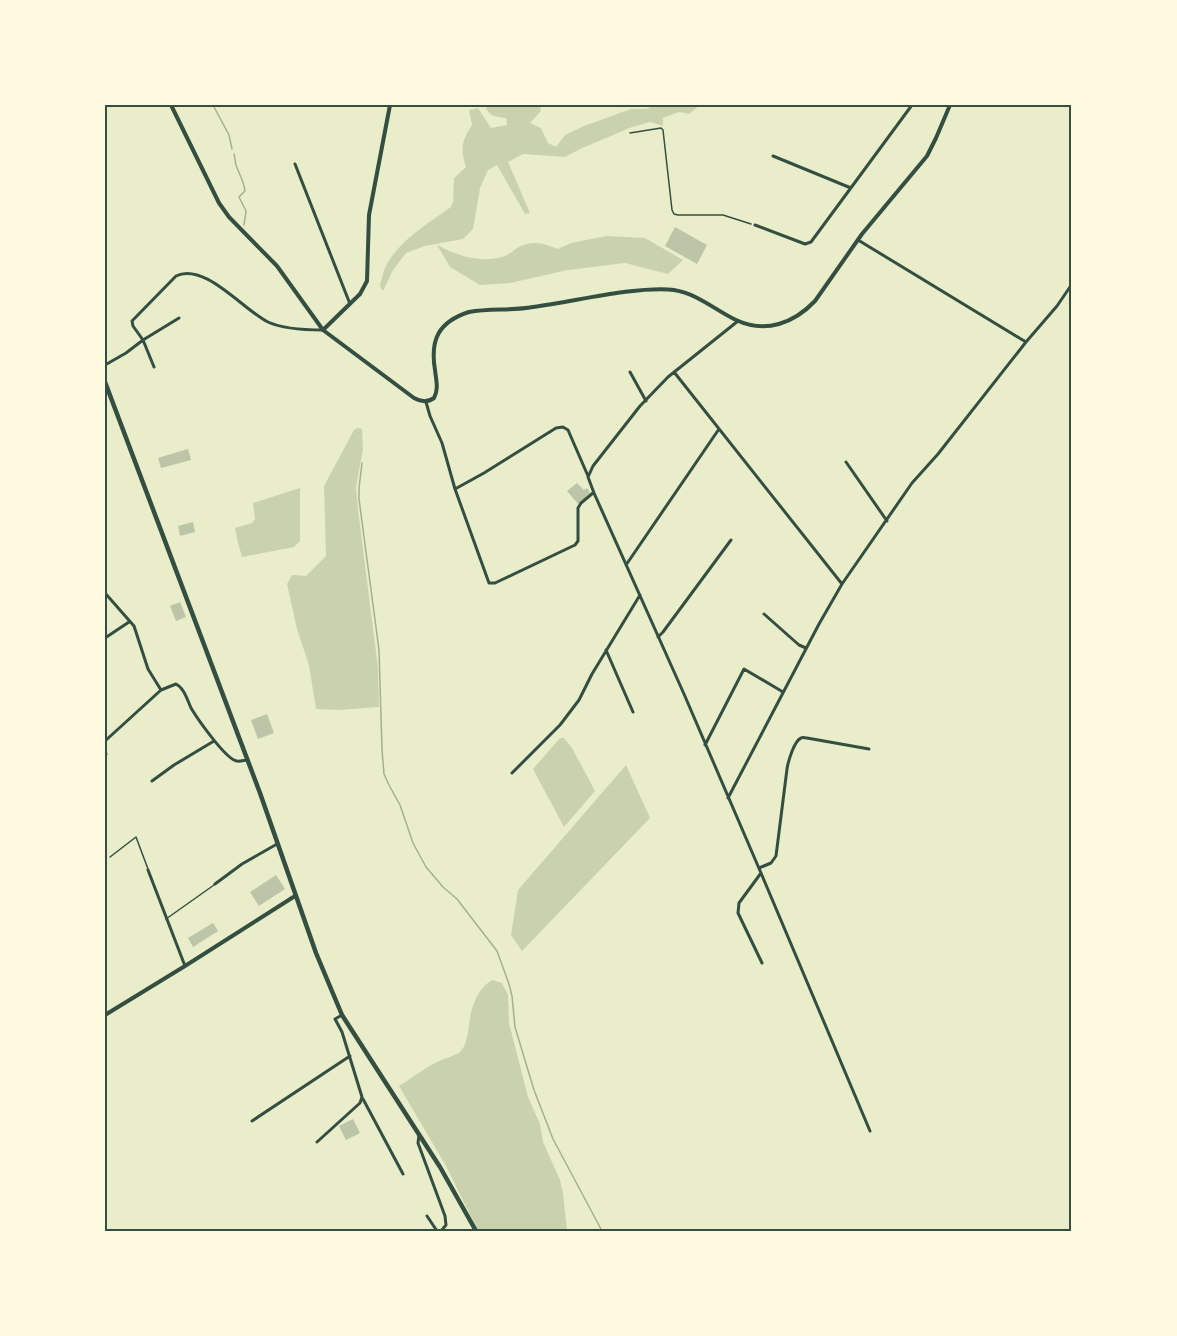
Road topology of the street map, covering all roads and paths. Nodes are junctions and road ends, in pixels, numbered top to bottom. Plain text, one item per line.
1 (171, 105) edge
2 (390, 105) edge
3 (912, 105) edge
4 (950, 105) edge
5 (630, 133) dead end
6 (773, 156) dead end
7 (295, 164) dead end
8 (851, 188) junction
9 (755, 225) joint
10 (858, 240) junction
11 (1072, 285) edge
12 (350, 304) junction
13 (179, 318) dead end
14 (738, 321) junction
15 (323, 330) junction
16 (143, 340) junction
17 (1026, 342) junction
18 (105, 365) edge
19 (154, 367) dead end
20 (630, 372) dead end
21 (674, 372) junction
22 (105, 382) edge
23 (646, 401) junction
24 (426, 402) junction
25 (719, 429) junction
26 (846, 462) dead end
27 (588, 477) junction
28 (455, 489) junction
29 (594, 493) junction
30 (887, 521) junction
31 (731, 540) dead end
32 (626, 565) junction
33 (842, 584) junction
34 (105, 593) edge
35 (640, 595) junction
36 (764, 614) dead end
37 (129, 622) junction
38 (658, 636) junction
39 (105, 638) edge
40 (806, 648) junction
41 (606, 650) junction
42 (161, 690) junction
43 (783, 692) junction
44 (633, 712) dead end
45 (105, 741) edge
46 (214, 741) junction
47 (705, 745) junction
48 (869, 749) dead end
49 (247, 760) junction
50 (512, 773) dead end
51 (152, 781) dead end
52 (728, 798) junction
53 (277, 844) junction
54 (110, 857) dead end
55 (759, 868) junction
56 (148, 870) joint
57 (761, 873) junction
58 (215, 884) joint
59 (296, 896) junction
60 (166, 919) junction
61 (762, 963) dead end
62 (185, 966) junction
63 (105, 1015) edge
64 (342, 1015) junction
65 (350, 1056) junction
66 (362, 1097) junction
67 (252, 1121) dead end
68 (870, 1131) dead end
69 (420, 1134) junction
70 (317, 1142) dead end
71 (403, 1174) dead end
72 (427, 1216) dead end
73 (439, 1231) edge
74 (476, 1231) edge

1 - 15 street
2 - 12 street
3 - 8 street
4 - 10 street
5 - 9 path
6 - 8 street
7 - 12 street
8 - 9 street
10 - 14 street
10 - 17 street
11 - 17 street
12 - 15 street
13 - 16 street
14 - 21 street
14 - 24 street
15 - 16 street
15 - 24 street
16 - 18 street
16 - 19 street
17 - 30 street
20 - 23 street
21 - 23 street
21 - 25 street
22 - 49 main road
23 - 27 street
24 - 28 street
25 - 32 street
25 - 33 street
26 - 30 street
27 - 28 street
27 - 29 street
28 - 29 street
29 - 32 street
30 - 33 street
31 - 38 street
32 - 35 street
33 - 40 street
34 - 37 street
35 - 38 street
35 - 41 street
36 - 40 street
37 - 39 street
37 - 42 street
38 - 47 street
40 - 43 street
41 - 44 street
41 - 50 street
42 - 45 street
42 - 46 street
43 - 47 street
43 - 52 street
46 - 49 street
46 - 51 street
47 - 52 street
48 - 55 street
49 - 53 main road
52 - 55 street
53 - 58 street
53 - 59 main road
54 - 56 lane
55 - 57 street
56 - 60 street
57 - 61 street
57 - 68 street
58 - 60 lane
59 - 62 street
59 - 64 main road
60 - 62 street
62 - 63 street
64 - 65 street
64 - 69 main road
65 - 66 street
65 - 67 street
66 - 70 street
66 - 71 street
69 - 73 street
69 - 74 main road
72 - 73 street

